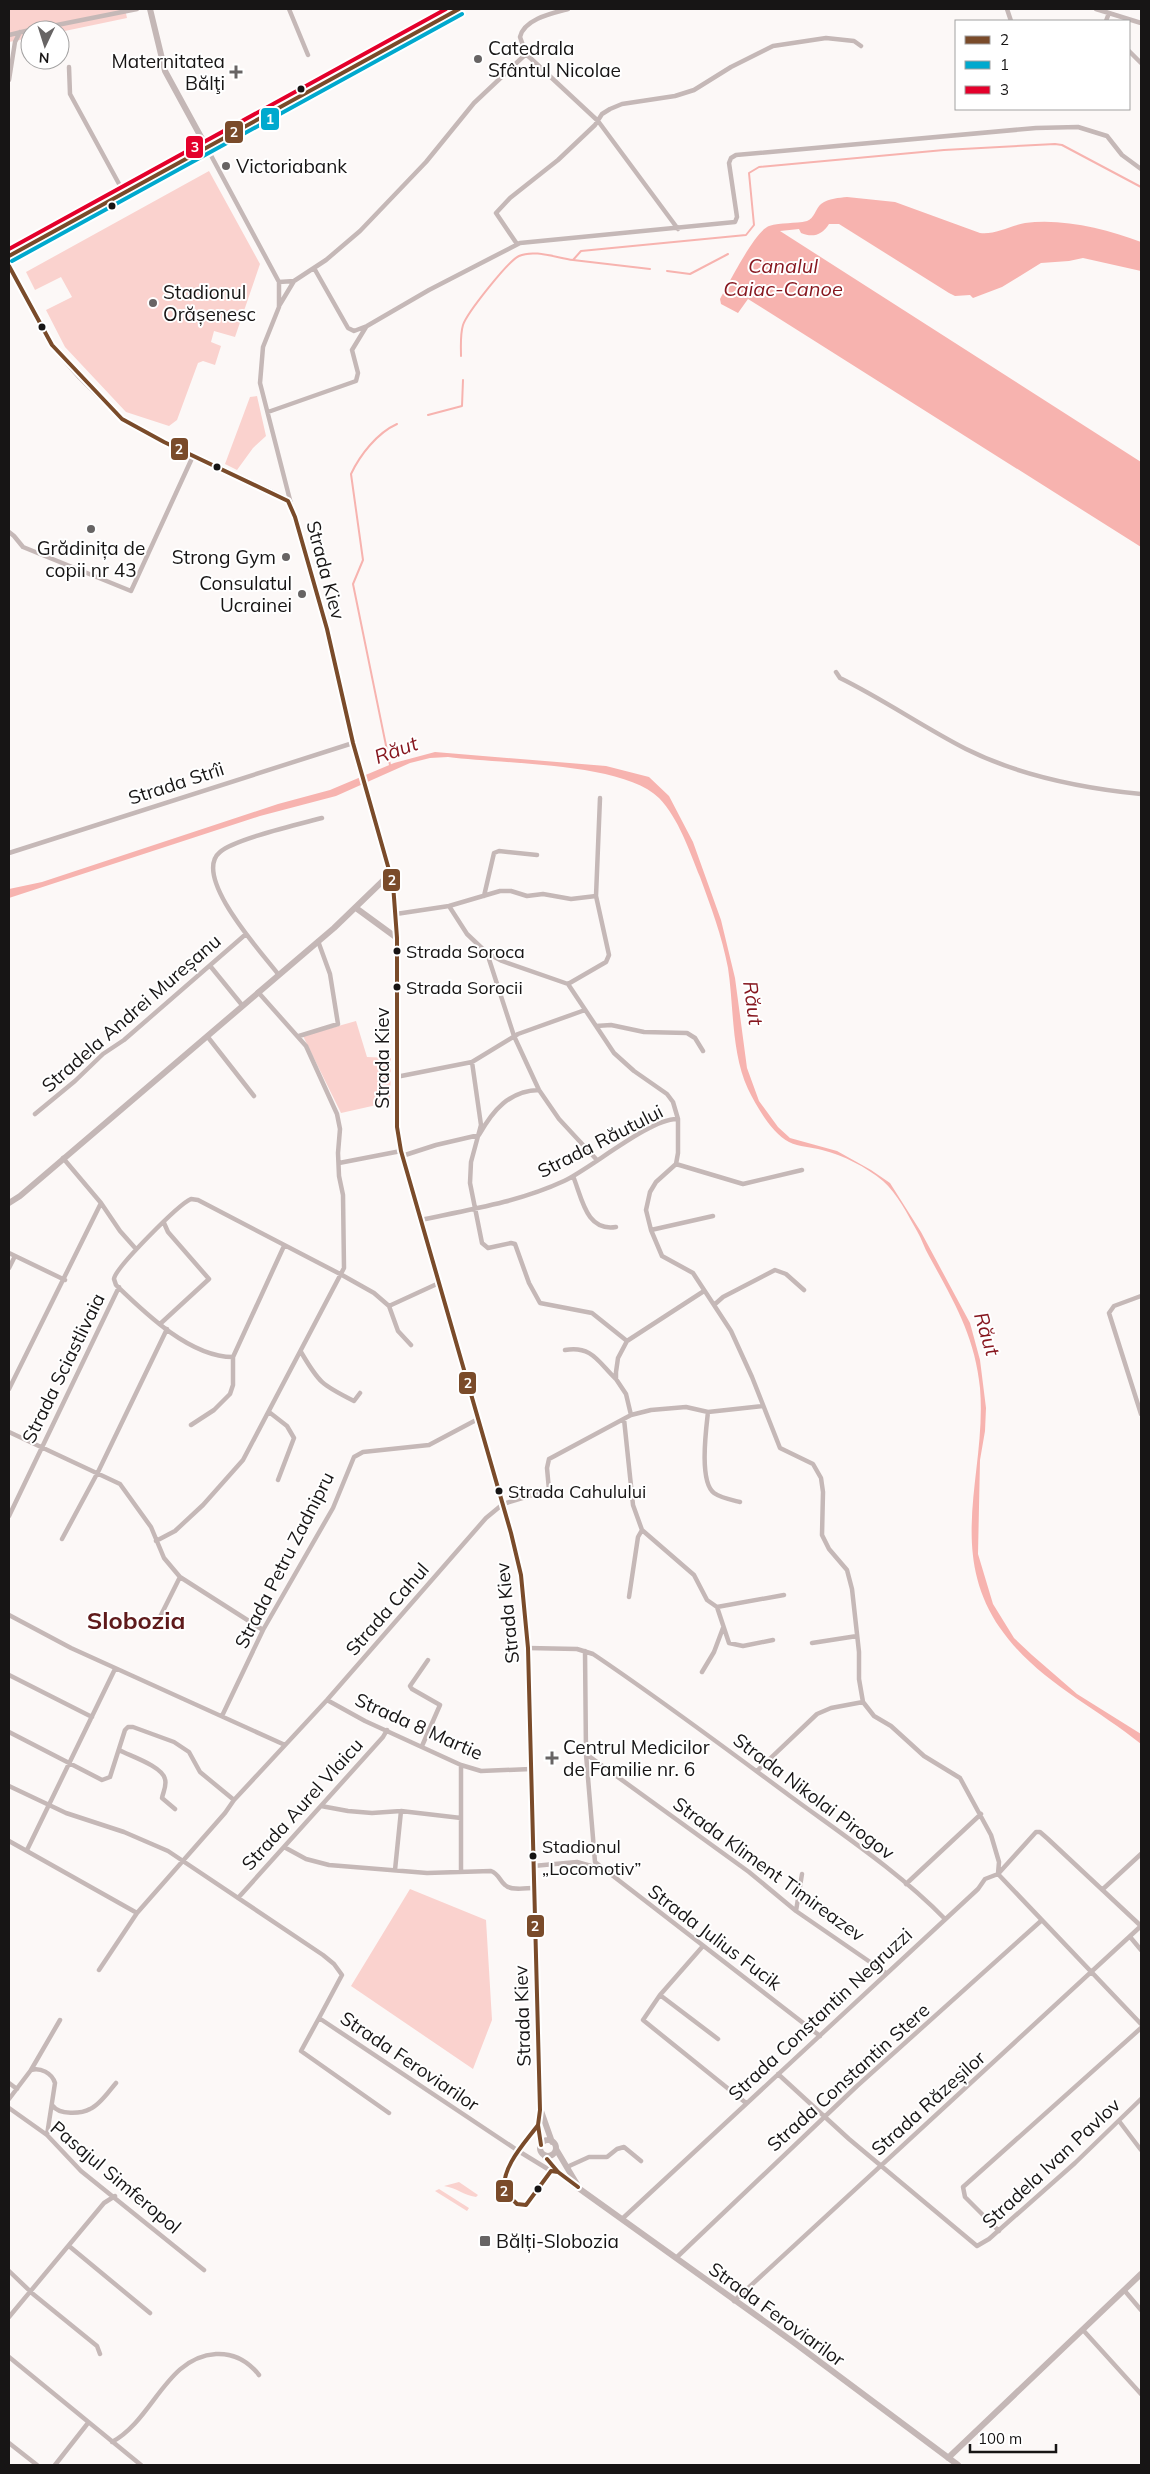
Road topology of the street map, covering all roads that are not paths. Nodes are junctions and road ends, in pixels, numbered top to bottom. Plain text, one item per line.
1 (137, 9) edge
2 (150, 9) edge
3 (289, 9) edge
4 (459, 9) edge
5 (568, 9) edge
6 (1096, 9) edge
7 (121, 10) edge
8 (1109, 12) junction
9 (1106, 20) edge
10 (70, 21) edge
11 (1141, 23) edge
12 (20, 32) joint
13 (9, 35) edge
14 (860, 46) dead end
15 (1130, 52) edge
16 (526, 54) junction
17 (308, 56) dead end
18 (1141, 63) edge
19 (69, 70) edge
20 (9, 80) edge
21 (598, 121) junction
22 (206, 148) junction
23 (1141, 169) edge
24 (124, 193) junction
25 (678, 228) junction
26 (518, 244) junction
27 (9, 256) edge
28 (9, 266) edge
29 (314, 268) junction
30 (294, 281) junction
31 (279, 282) junction
32 (279, 307) junction
33 (367, 326) junction
34 (268, 412) junction
35 (193, 456) junction
36 (291, 505) junction
37 (9, 532) edge
38 (836, 672) dead end
39 (353, 743) junction
40 (1141, 794) edge
41 (600, 798) dead end
42 (322, 818) dead end
43 (9, 853) edge
44 (537, 855) dead end
45 (391, 874) junction
46 (484, 896) junction
47 (596, 896) junction
48 (449, 906) junction
49 (356, 908) junction
50 (396, 914) junction
51 (246, 934) junction
52 (396, 938) junction
53 (318, 941) junction
54 (487, 953) junction
55 (211, 967) junction
56 (278, 974) junction
57 (568, 984) junction
58 (258, 992) junction
59 (242, 1005) junction
60 (585, 1010) junction
61 (596, 1026) junction
62 (207, 1036) junction
63 (299, 1036) junction
64 (514, 1036) junction
65 (703, 1051) dead end
66 (472, 1062) junction
67 (396, 1077) junction
68 (539, 1090) junction
69 (254, 1096) dead end
70 (35, 1114) dead end
71 (678, 1119) junction
72 (479, 1135) junction
73 (401, 1154) junction
74 (63, 1158) junction
75 (596, 1159) junction
76 (339, 1163) junction
77 (676, 1164) junction
78 (802, 1170) dead end
79 (574, 1176) junction
80 (9, 1203) edge
81 (101, 1203) junction
82 (474, 1208) junction
83 (713, 1216) dead end
84 (420, 1220) junction
85 (164, 1223) junction
86 (616, 1227) dead end
87 (651, 1230) junction
88 (284, 1246) junction
89 (136, 1249) junction
90 (9, 1253) edge
91 (15, 1256) junction
92 (9, 1268) edge
93 (342, 1275) junction
94 (64, 1280) junction
95 (438, 1283) junction
96 (119, 1288) junction
97 (804, 1290) dead end
98 (704, 1291) junction
99 (1141, 1296) edge
100 (714, 1305) junction
101 (389, 1306) junction
102 (160, 1324) junction
103 (167, 1329) junction
104 (627, 1341) junction
105 (411, 1345) dead end
106 (565, 1350) dead end
107 (301, 1352) junction
108 (233, 1357) junction
109 (616, 1379) junction
110 (9, 1389) edge
111 (360, 1393) dead end
112 (763, 1406) junction
113 (270, 1412) junction
114 (708, 1412) junction
115 (1141, 1414) edge
116 (631, 1415) junction
117 (478, 1419) junction
118 (624, 1419) junction
119 (191, 1425) dead end
120 (9, 1432) edge
121 (41, 1448) junction
122 (98, 1472) junction
123 (278, 1480) dead end
124 (740, 1502) dead end
125 (503, 1504) junction
126 (9, 1516) edge
127 (642, 1530) junction
128 (62, 1539) dead end
129 (156, 1541) junction
130 (180, 1577) junction
131 (784, 1595) dead end
132 (629, 1597) dead end
133 (717, 1607) junction
134 (9, 1614) edge
135 (159, 1619) dead end
136 (723, 1628) junction
137 (263, 1630) junction
138 (857, 1636) junction
139 (773, 1640) dead end
140 (812, 1643) dead end
141 (528, 1648) junction
142 (585, 1651) junction
143 (428, 1660) dead end
144 (115, 1669) junction
145 (702, 1672) dead end
146 (9, 1675) edge
147 (327, 1700) junction
148 (863, 1702) junction
149 (222, 1716) junction
150 (92, 1717) junction
151 (387, 1730) junction
152 (9, 1732) edge
153 (285, 1745) junction
154 (422, 1746) junction
155 (119, 1750) junction
156 (586, 1754) junction
157 (70, 1764) junction
158 (461, 1765) junction
159 (531, 1770) junction
160 (757, 1771) junction
161 (9, 1786) edge
162 (234, 1800) junction
163 (49, 1806) junction
164 (321, 1806) junction
165 (175, 1809) dead end
166 (401, 1811) junction
167 (981, 1814) junction
168 (461, 1818) junction
169 (9, 1840) edge
170 (284, 1847) junction
171 (27, 1850) junction
172 (1141, 1854) edge
173 (182, 1860) junction
174 (534, 1866) junction
175 (602, 1869) junction
176 (395, 1870) junction
177 (461, 1871) junction
178 (802, 1874) dead end
179 (998, 1874) junction
180 (906, 1884) junction
181 (534, 1888) junction
182 (1102, 1889) junction
183 (238, 1898) junction
184 (796, 1911) junction
185 (137, 1913) junction
186 (945, 1919) junction
187 (1042, 1920) junction
188 (1141, 1926) edge
189 (1130, 1938) junction
190 (704, 1946) junction
191 (1141, 1950) edge
192 (99, 1970) dead end
193 (886, 1973) junction
194 (1092, 1973) junction
195 (660, 1995) junction
196 (319, 2018) junction
197 (60, 2020) dead end
198 (1141, 2026) edge
199 (820, 2036) junction
200 (718, 2040) dead end
201 (30, 2070) junction
202 (778, 2074) junction
203 (9, 2083) edge
204 (116, 2083) dead end
205 (17, 2089) junction
206 (9, 2099) edge
207 (1141, 2099) edge
208 (746, 2103) junction
209 (53, 2106) junction
210 (9, 2108) edge
211 (540, 2110) junction
212 (389, 2113) dead end
213 (825, 2116) junction
214 (1119, 2121) junction
215 (47, 2135) junction
216 (552, 2142) junction
217 (541, 2145) junction
218 (556, 2149) junction
219 (1141, 2150) edge
220 (544, 2155) junction
221 (641, 2162) dead end
222 (882, 2165) junction
223 (567, 2167) junction
224 (558, 2172) junction
225 (578, 2187) junction
226 (115, 2196) junction
227 (622, 2219) junction
228 (999, 2231) junction
229 (69, 2246) junction
230 (676, 2258) junction
231 (204, 2270) dead end
232 (9, 2271) edge
233 (1141, 2274) edge
234 (1124, 2290) junction
235 (30, 2291) junction
236 (734, 2301) junction
237 (1141, 2310) edge
238 (150, 2313) dead end
239 (9, 2317) edge
240 (1083, 2330) junction
241 (100, 2354) dead end
242 (9, 2357) edge
243 (259, 2375) dead end
244 (1141, 2394) edge
245 (88, 2423) junction
246 (112, 2442) junction
247 (9, 2443) edge
248 (948, 2458) junction
249 (37, 2465) edge
250 (55, 2465) edge
251 (141, 2465) edge
252 (958, 2465) edge

1 - 7 street
2 - 22 main road
3 - 17 street
4 - 22 main road
5 - 16 street
6 - 8 street
7 - 10 street
8 - 9 street
8 - 11 street
12 - 13 street
12 - 20 street
14 - 21 street
15 - 18 street
16 - 21 street
16 - 29 street
19 - 24 street
21 - 25 street
21 - 26 street
22 - 24 main road
22 - 31 street, Strada Kiev
23 - 25 street
24 - 27 main road
25 - 26 street
26 - 33 street
28 - 35 main road
29 - 30 street
29 - 33 street
30 - 31 street
30 - 32 street
31 - 32 street, Strada Kiev
32 - 34 street, Strada Kiev
33 - 34 street
34 - 36 street, Strada Kiev
35 - 36 main road
35 - 37 street
36 - 39 main road, Strada Kiev
38 - 40 street
39 - 43 street, Strada Strîi
39 - 45 main road, Strada Kiev
41 - 47 street
42 - 51 street
44 - 46 street
45 - 49 main road
45 - 50 main road, Strada Kiev
46 - 47 street
46 - 48 street
47 - 57 street
48 - 50 street
48 - 54 street
49 - 52 main road
49 - 53 main road
50 - 52 main road, Strada Kiev
51 - 55 street, Stradela Andrei Mureșanu
51 - 56 street
52 - 67 main road, Strada Kiev
53 - 56 main road
53 - 63 street
54 - 57 street
54 - 64 street
55 - 59 street
55 - 70 street, Stradela Andrei Mureșanu
56 - 58 main road
57 - 60 street
58 - 59 main road
58 - 63 street
59 - 62 main road
60 - 61 street
60 - 64 street
61 - 65 street
61 - 71 street
62 - 69 street
62 - 74 main road
63 - 76 street
64 - 66 street
64 - 68 street
66 - 67 street
66 - 72 street
67 - 73 main road, Strada Kiev
68 - 72 street
68 - 75 street
71 - 75 street, Strada Răutului
71 - 77 street
72 - 73 street
72 - 82 street
73 - 76 street
73 - 84 main road, Strada Kiev
74 - 80 main road
74 - 81 street
75 - 79 street, Strada Răutului
76 - 93 street
77 - 78 street
77 - 87 street
79 - 82 street, Strada Răutului
79 - 86 street
81 - 89 street
81 - 94 street
82 - 84 street, Strada Răutului
82 - 104 street
83 - 87 street
84 - 95 main road, Strada Kiev
85 - 88 street
85 - 89 street
85 - 102 street
87 - 98 street
88 - 93 street
88 - 108 street
89 - 96 street
90 - 91 street
91 - 92 street
91 - 94 street
93 - 101 street
93 - 107 street
94 - 110 street
95 - 101 street
95 - 117 main road, Strada Kiev
96 - 102 street
96 - 121 street, Strada Sciastlivaia
97 - 100 street
98 - 100 street
98 - 104 street
99 - 115 street
100 - 112 street
101 - 105 street
102 - 103 street
103 - 108 street
103 - 122 street
104 - 109 street
106 - 109 street
107 - 111 street
107 - 113 street
108 - 119 street
109 - 116 street
112 - 114 street, Strada Cahul
112 - 138 street
113 - 123 street
113 - 129 street
114 - 116 street, Strada Cahul
114 - 124 street
116 - 118 street, Strada Cahul
117 - 125 main road, Strada Kiev
117 - 137 street, Strada Petru Zadnipru
118 - 125 street, Strada Cahul
118 - 127 street
120 - 121 street
121 - 122 street
121 - 126 street, Strada Sciastlivaia
122 - 128 street
122 - 129 street
125 - 141 main road, Strada Kiev
125 - 147 street, Strada Cahul
127 - 132 street
127 - 133 street
129 - 130 street
130 - 135 street
130 - 137 street
131 - 133 street
133 - 136 street
134 - 144 street
136 - 139 street
136 - 145 street
137 - 149 street, Strada Petru Zadnipru
138 - 140 street
138 - 148 street
141 - 142 street, Strada Nikolai Pirogov
141 - 159 main road, Strada Kiev
142 - 156 street
142 - 160 street, Strada Nikolai Pirogov
143 - 154 street
144 - 149 street
144 - 150 street
146 - 150 street
147 - 151 street, Strada 8 Martie
147 - 153 street, Strada Cahul
148 - 160 street
148 - 167 street
149 - 153 street
150 - 157 street
151 - 154 street, Strada 8 Martie
151 - 164 street, Strada Aurel Vlaicu
152 - 157 street
153 - 162 street, Strada Cahul
154 - 158 street, Strada 8 Martie
155 - 157 street
155 - 162 street
155 - 165 street
156 - 175 street
156 - 184 street, Strada Kliment Timireazev
157 - 163 street
158 - 159 street, Strada 8 Martie
158 - 168 street
159 - 174 main road, Strada Kiev
160 - 180 street, Strada Nikolai Pirogov
161 - 163 street, Strada Aurel Vlaicu
162 - 173 street, Strada Cahul
163 - 171 street
163 - 173 street, Strada Aurel Vlaicu
164 - 166 street
164 - 170 street, Strada Aurel Vlaicu
166 - 168 street
166 - 176 street
167 - 179 street
167 - 180 street
168 - 177 street
169 - 171 street
170 - 176 street
170 - 183 street, Strada Aurel Vlaicu
171 - 185 street
172 - 182 street
173 - 183 street, Strada Aurel Vlaicu
173 - 185 street, Strada Cahul
174 - 175 street
174 - 181 main road, Strada Kiev
175 - 190 street, Strada Julius Fucik
176 - 177 street
177 - 181 street
178 - 184 street
179 - 182 street, Strada Constantin Negruzzi
179 - 186 street, Strada Constantin Negruzzi
179 - 187 street
180 - 186 street, Strada Nikolai Pirogov
181 - 211 main road, Strada Kiev
182 - 188 street
183 - 196 street, Strada Aurel Vlaicu
184 - 193 street, Strada Kliment Timireazev
185 - 192 street, Strada Cahul
186 - 193 street, Strada Constantin Negruzzi
187 - 194 street
187 - 213 street, Strada Constantin Stere
188 - 189 street, Strada Răzeșilor
189 - 191 street
189 - 194 street, Strada Răzeșilor
190 - 195 street
190 - 199 street, Strada Julius Fucik
193 - 199 street, Strada Constantin Negruzzi
194 - 198 street
194 - 222 street, Strada Răzeșilor
195 - 200 street
195 - 208 street
196 - 212 street, Strada Feroviarilor
196 - 224 street, Strada Feroviarilor
197 - 201 street
198 - 228 street
199 - 202 street, Strada Constantin Negruzzi
201 - 205 street
201 - 209 street
202 - 208 street, Strada Constantin Negruzzi
202 - 213 street
203 - 205 street
204 - 209 street
205 - 206 street
207 - 214 street, Stradela Ivan Pavlov
208 - 227 street, Strada Constantin Negruzzi
209 - 215 street
210 - 215 street, Pasajul Simferopol
211 - 216 main road, Strada Kiev
211 - 217 main road, Strada Kiev
213 - 222 street
213 - 230 street, Strada Constantin Stere
214 - 219 street
214 - 228 street, Stradela Ivan Pavlov
215 - 226 street, Pasajul Simferopol
216 - 217 main road
216 - 218 main road
217 - 220 main road
218 - 220 main road
218 - 223 main road
220 - 224 main road
221 - 223 street
222 - 228 street, Stradela Ivan Pavlov
222 - 236 street, Strada Răzeșilor
223 - 225 main road
224 - 225 main road
225 - 227 main road, Strada Feroviarilor
226 - 229 street
226 - 231 street, Pasajul Simferopol
227 - 230 main road, Strada Feroviarilor
229 - 235 street
229 - 238 street
230 - 236 main road, Strada Feroviarilor
232 - 235 street
233 - 234 main road
234 - 237 street
234 - 240 main road
235 - 239 street
235 - 241 street
236 - 248 main road, Strada Feroviarilor
240 - 244 street
240 - 248 main road
242 - 245 street
243 - 246 street
245 - 246 street
245 - 250 street
246 - 251 street
247 - 249 street
248 - 252 main road, Strada Feroviarilor

